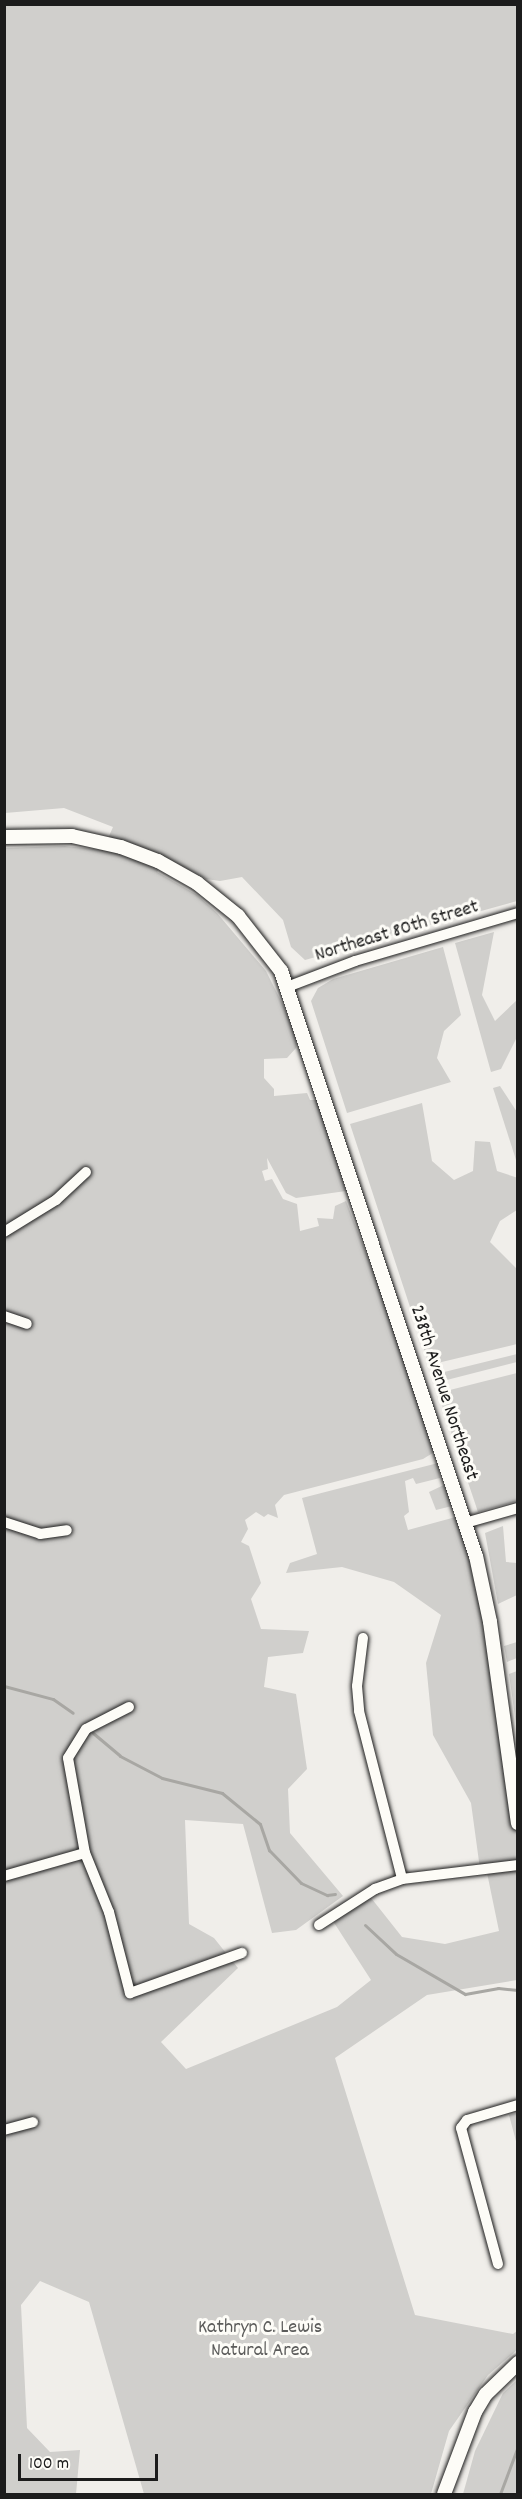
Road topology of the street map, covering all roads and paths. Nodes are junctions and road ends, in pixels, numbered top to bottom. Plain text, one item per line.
1 (4, 837) edge
2 (518, 913) edge
3 (288, 987) junction
4 (86, 1172) dead end
5 (4, 1232) edge
6 (4, 1316) edge
7 (27, 1324) dead end
8 (518, 1508) edge
9 (4, 1522) edge
10 (465, 1523) junction
11 (67, 1530) dead end
12 (363, 1638) dead end
13 (129, 1707) dead end
14 (518, 1823) edge
15 (85, 1853) junction
16 (518, 1865) edge
17 (4, 1876) edge
18 (402, 1879) junction
19 (320, 1925) dead end
20 (242, 1953) dead end
21 (518, 2105) edge
22 (33, 2122) dead end
23 (4, 2130) edge
24 (498, 2264) dead end
25 (518, 2363) edge
26 (444, 2494) edge

1 - 3 street, 238th Avenue Northeast
2 - 3 street, Northeast 80th Street
3 - 10 street, 238th Avenue Northeast
4 - 5 street
6 - 7 street
8 - 10 street
9 - 11 street
10 - 14 street, 238th Avenue Northeast
12 - 18 street
13 - 15 street
15 - 17 street
15 - 20 street
16 - 18 street
18 - 19 street
21 - 24 street
22 - 23 street
25 - 26 street

